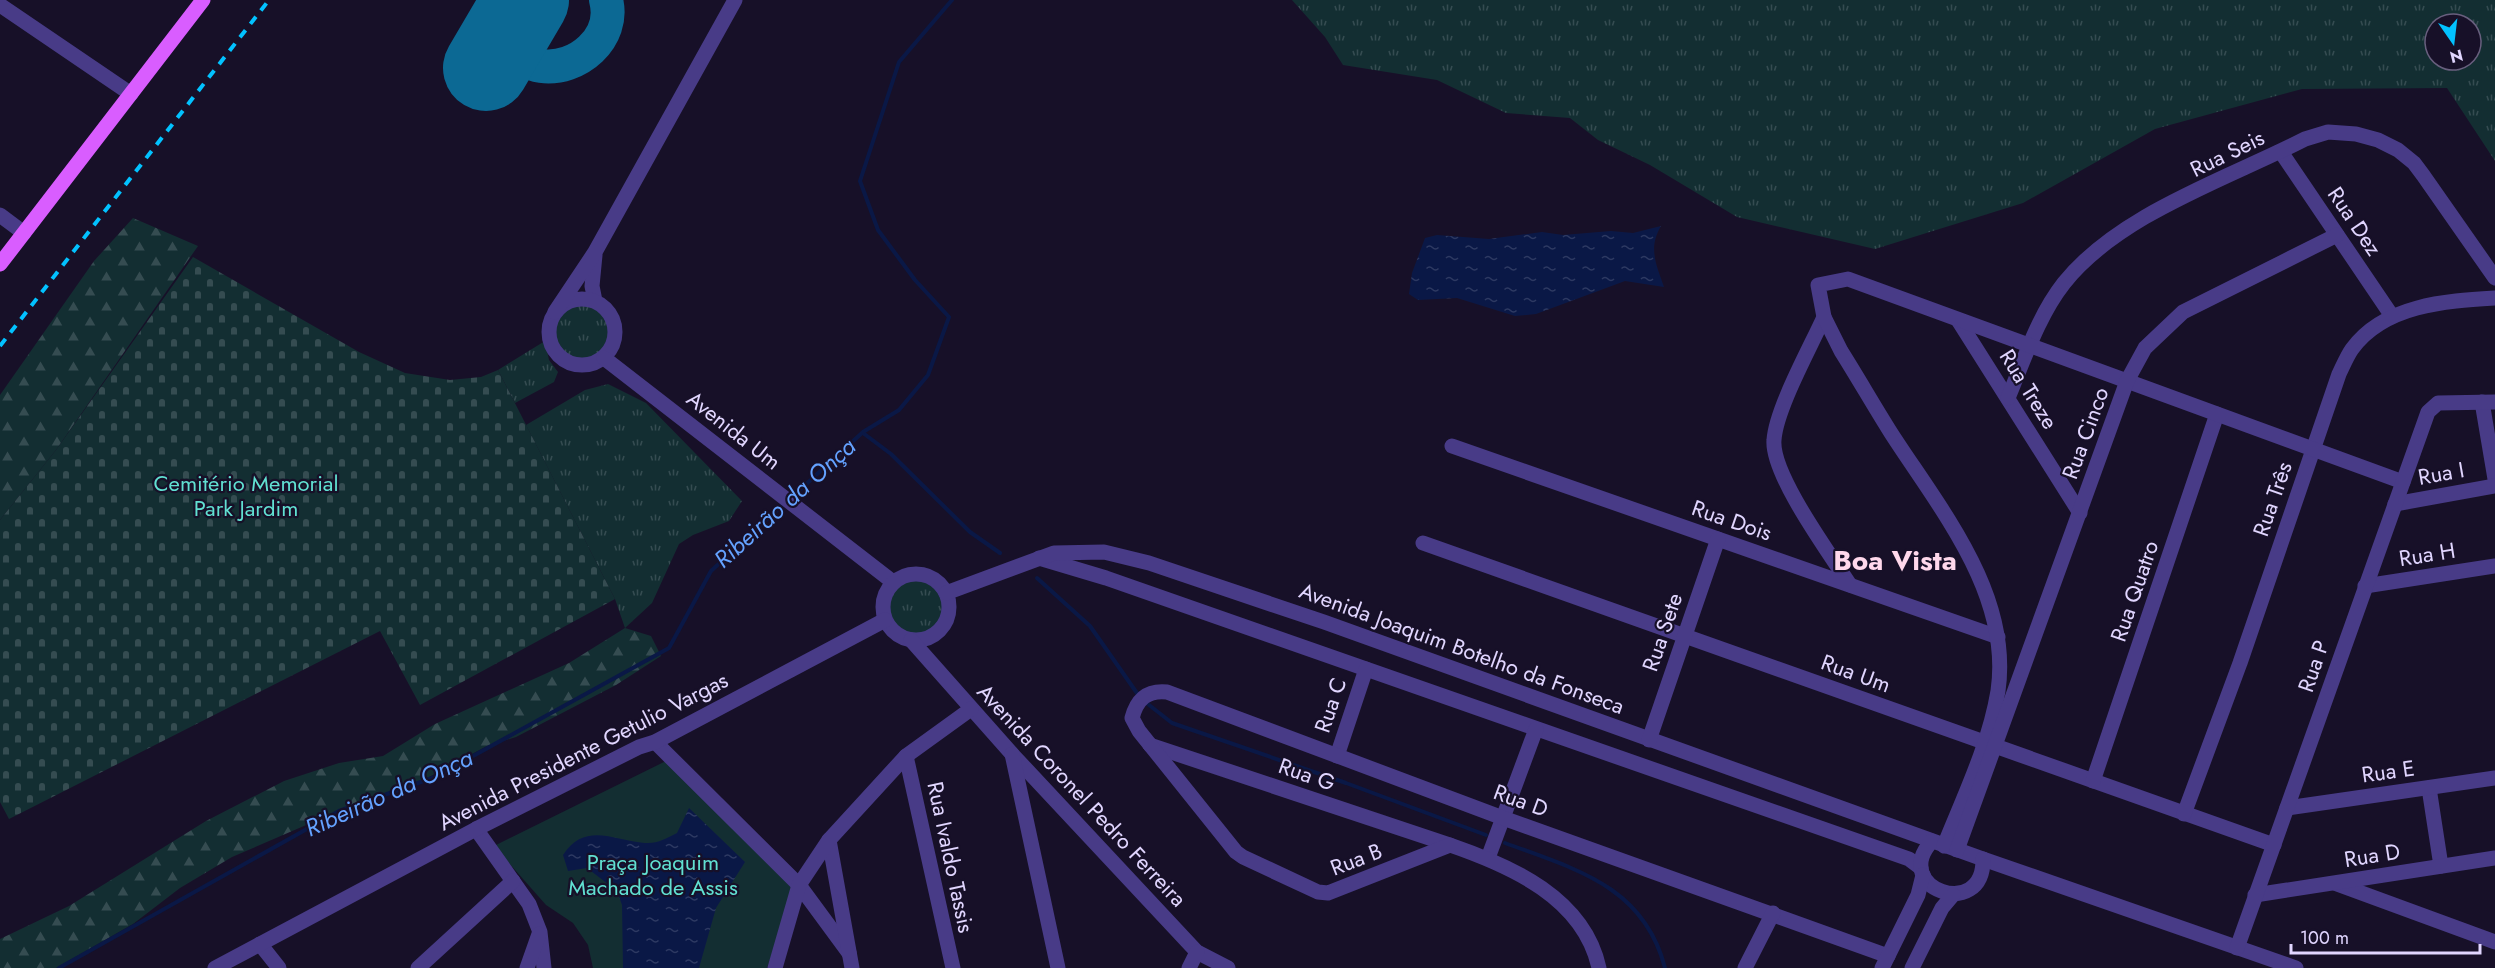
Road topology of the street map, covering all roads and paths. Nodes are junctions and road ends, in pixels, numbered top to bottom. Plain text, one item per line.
1 (203, 0) edge
2 (735, 0) edge
3 (0, 5) edge
4 (131, 94) junction
5 (2281, 152) junction
6 (0, 215) edge
7 (24, 233) junction
8 (2337, 235) junction
9 (595, 252) junction
10 (0, 264) edge
11 (2495, 278) edge
12 (2495, 298) edge
13 (595, 301) junction
14 (555, 312) junction
15 (2392, 316) junction
16 (1824, 317) junction
17 (1958, 320) junction
18 (2030, 346) junction
19 (604, 358) junction
20 (2127, 381) junction
21 (2008, 398) junction
22 (2488, 402) edge
23 (2217, 414) junction
24 (1452, 446) dead end
25 (2313, 449) junction
26 (2495, 479) edge
27 (2403, 482) junction
28 (2495, 486) edge
29 (2395, 504) junction
30 (2080, 513) junction
31 (1718, 539) junction
32 (1423, 543) dead end
33 (1039, 558) junction
34 (2495, 566) edge
35 (893, 582) junction
36 (1850, 585) junction
37 (2365, 586) junction
38 (946, 593) junction
39 (885, 620) junction
40 (1684, 636) junction
41 (1998, 637) junction
42 (912, 640) junction
43 (1366, 669) junction
44 (1140, 699) joint
45 (971, 709) junction
46 (1536, 729) junction
47 (1649, 740) junction
48 (656, 742) junction
49 (1150, 745) junction
50 (1990, 745) junction
51 (1012, 754) junction
52 (906, 756) junction
53 (1337, 756) junction
54 (2495, 778) edge
55 (2093, 781) junction
56 (2428, 788) junction
57 (2287, 808) junction
58 (2184, 814) junction
59 (1503, 818) junction
60 (476, 829) junction
61 (829, 840) junction
62 (2274, 845) junction
63 (1450, 846) junction
64 (1944, 846) junction
65 (1488, 858) junction
66 (2495, 858) edge
67 (1983, 860) junction
68 (2441, 866) junction
69 (1922, 872) junction
70 (513, 881) junction
71 (2336, 883) junction
72 (799, 885) junction
73 (1953, 895) junction
74 (2255, 895) junction
75 (1773, 913) junction
76 (540, 932) junction
77 (2495, 942) edge
78 (260, 944) junction
79 (2237, 948) junction
80 (1197, 952) junction
81 (851, 961) edge
82 (1885, 962) edge
83 (214, 968) edge
84 (279, 968) edge
85 (418, 968) edge
86 (527, 968) edge
87 (544, 968) edge
88 (776, 968) edge
89 (953, 968) edge
90 (1058, 968) edge
91 (1188, 968) edge
92 (1228, 968) edge
93 (1599, 968) edge
94 (1745, 968) edge
95 (1912, 968) edge
96 (2296, 968) edge

1 - 4 main road
2 - 9 street
3 - 4 street
4 - 7 main road
5 - 8 street, Rua Dez
5 - 11 street, Rua Seis
5 - 18 street, Rua Seis
6 - 7 street
7 - 10 main road
8 - 15 street, Rua Dez
8 - 20 street, Rua Cinco
9 - 13 street
9 - 14 street
12 - 15 street, Rua Três
13 - 14 street
13 - 19 street
14 - 19 street
15 - 25 street, Rua Três
16 - 17 street
16 - 36 street
16 - 41 street
17 - 18 street
17 - 21 street, Rua Treze
18 - 20 street
18 - 21 street, Rua Seis
19 - 35 street, Avenida Um
20 - 23 street
20 - 30 street, Rua Cinco
21 - 30 street, Rua Treze
22 - 26 street
22 - 27 street, Rua P
23 - 25 street
23 - 55 street, Rua Quatro
24 - 31 street, Rua Dois
25 - 27 street
25 - 58 street, Rua Três
27 - 29 street, Rua P
28 - 29 street, Rua I
29 - 37 street, Rua P
30 - 50 street, Rua Cinco
31 - 36 street, Rua Dois
31 - 40 street, Rua Sete
32 - 40 street, Rua Um
33 - 38 street, Avenida Joaquim Botelho da Fonseca
33 - 43 street
33 - 47 street, Avenida Joaquim Botelho da Fonseca
34 - 37 street, Rua H
35 - 38 street
35 - 39 street
36 - 41 street, Rua Dois
37 - 57 street, Rua P
38 - 42 street
39 - 42 street
39 - 48 street, Avenida Presidente Getulio Vargas
40 - 47 street, Rua Sete
40 - 50 street, Rua Um
41 - 50 street
42 - 45 street, Avenida Coronel Pedro Ferreira
43 - 46 street
43 - 53 street, Rua C
44 - 49 street, Rua B
44 - 53 street, Rua D
45 - 51 street, Avenida Coronel Pedro Ferreira
45 - 52 street
46 - 59 street
46 - 69 street
47 - 64 street, Avenida Joaquim Botelho da Fonseca
48 - 60 street, Avenida Presidente Getulio Vargas
48 - 72 street
49 - 63 street, Rua G
49 - 63 street, Rua B
50 - 55 street, Rua Um
50 - 64 street
51 - 80 street, Avenida Coronel Pedro Ferreira
51 - 90 street
52 - 61 street
52 - 89 street, Rua Ivaldo Tassis
53 - 59 street, Rua D
54 - 56 street, Rua E
55 - 58 street, Rua Um
56 - 57 street, Rua E
56 - 68 street
57 - 62 street, Rua P
58 - 62 street, Rua Um
59 - 65 street
59 - 75 street, Rua D
60 - 70 street
60 - 78 street, Avenida Presidente Getulio Vargas
61 - 72 street
61 - 81 street
62 - 74 street, Rua P
63 - 65 street
64 - 67 street
64 - 69 street
65 - 93 street
66 - 68 street, Rua D
67 - 73 street
67 - 79 street
68 - 71 street, Rua D
69 - 73 street
69 - 82 street
70 - 76 street
70 - 85 street
71 - 74 street, Rua D
71 - 77 street
72 - 81 street
72 - 88 street
73 - 95 street
74 - 79 street, Rua P
75 - 82 street, Rua D
75 - 94 street
76 - 86 street
76 - 87 street
78 - 83 street, Avenida Presidente Getulio Vargas
78 - 84 street
79 - 96 street
80 - 91 street
80 - 92 street, Avenida Coronel Pedro Ferreira

